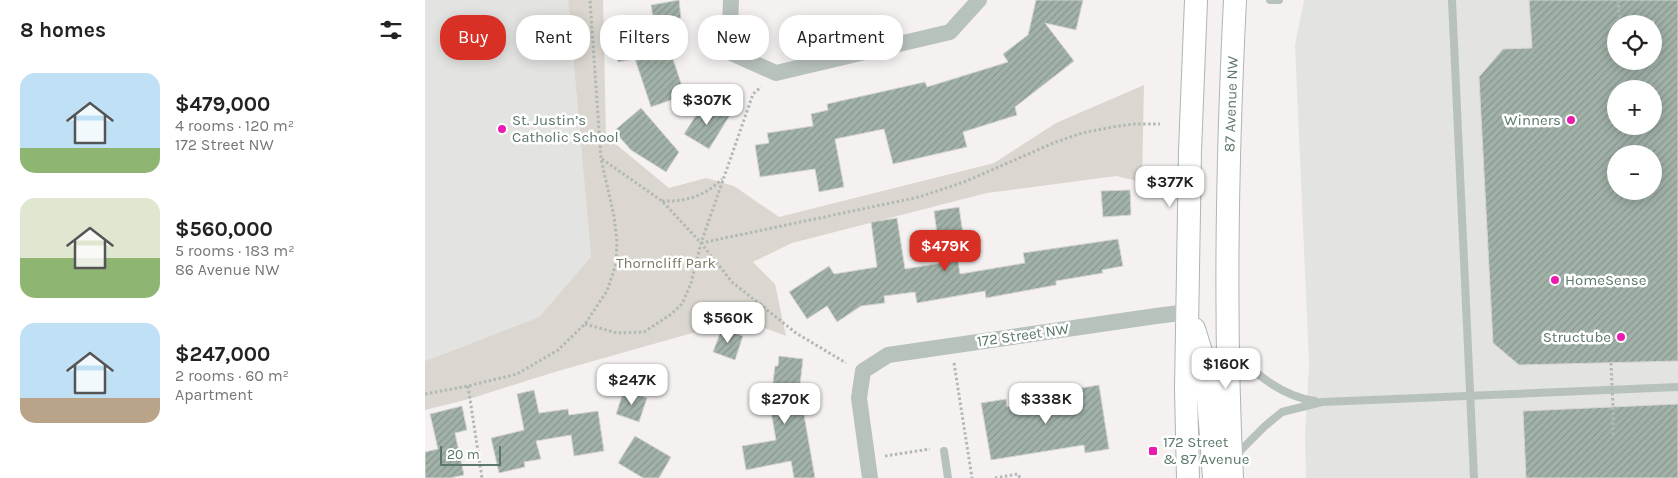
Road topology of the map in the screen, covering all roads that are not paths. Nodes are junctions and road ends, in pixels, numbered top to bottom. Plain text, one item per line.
1 (731, 0) edge
2 (979, 0) edge
3 (1196, 0) edge
4 (1235, 0) edge
5 (1270, 0) edge
6 (1279, 0) edge
7 (1452, 0) edge
8 (1188, 312) junction
9 (1227, 339) junction
10 (1678, 388) edge
11 (1470, 396) junction
12 (1322, 402) junction
13 (940, 450) road end
14 (1231, 470) edge
15 (870, 478) edge
16 (948, 478) edge
17 (1188, 478) edge
18 (1214, 478) edge
19 (1473, 478) edge

1 - 2 street
3 - 8 main road
4 - 9 main road, 87 Avenue NW
5 - 6 lane
7 - 11 lane
8 - 15 street, 172 Street NW
8 - 17 main road
8 - 18 main road
9 - 12 lane
9 - 14 main road, 87 Avenue NW
10 - 11 lane
11 - 12 lane
11 - 19 lane
12 - 14 lane
13 - 16 lane

